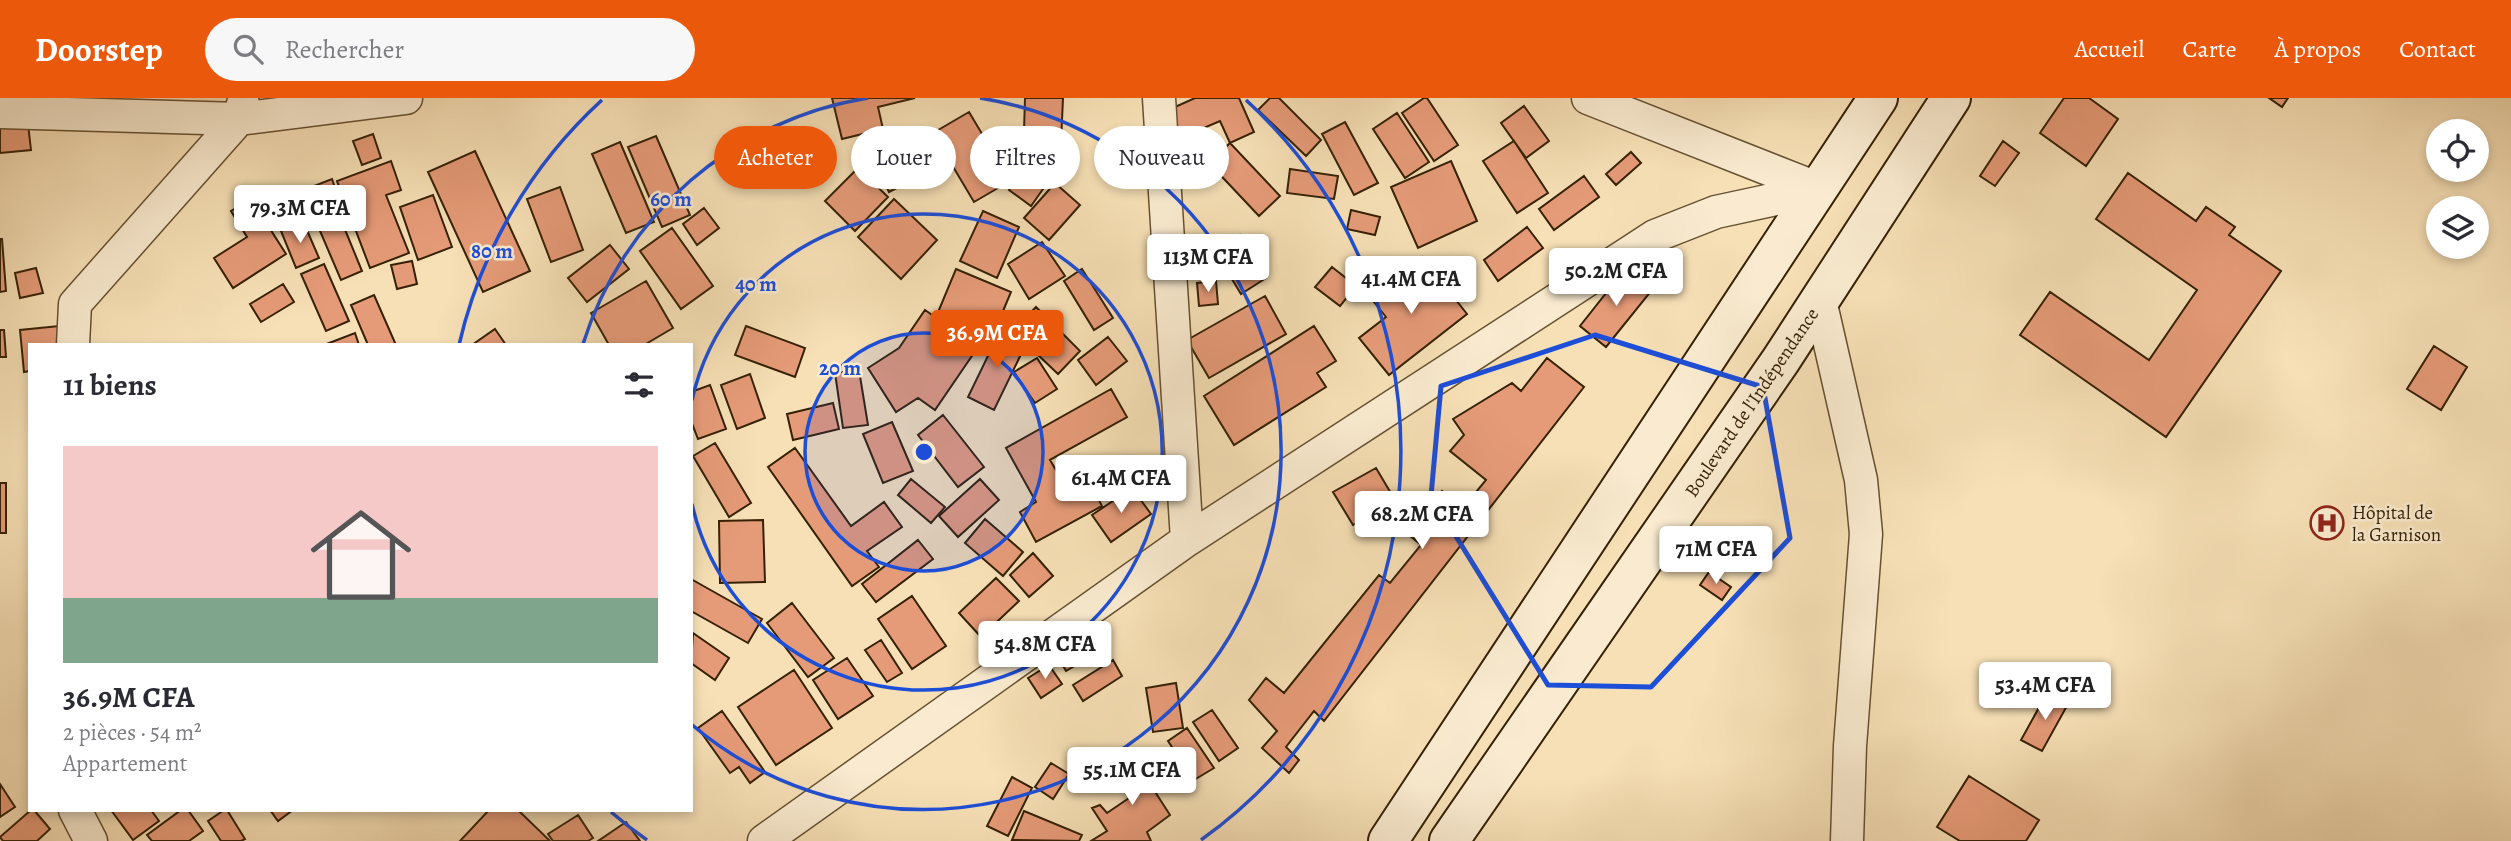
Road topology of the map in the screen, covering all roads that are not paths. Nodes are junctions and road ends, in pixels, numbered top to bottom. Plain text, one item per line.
1 (406, 98) edge
2 (1159, 98) edge
3 (1588, 98) edge
4 (1878, 98) edge
5 (1951, 98) edge
6 (242, 109) edge
7 (0, 112) edge
8 (1813, 198) junction
9 (1820, 300) junction
10 (74, 343) edge
11 (1187, 540) junction
12 (76, 812) edge
13 (91, 841) edge
14 (764, 841) edge
15 (1388, 841) edge
16 (1449, 841) edge
17 (1847, 841) edge

1 - 6 street
2 - 11 street
3 - 8 street
4 - 8 main road
5 - 9 main road, Boulevard de l'Indépendance
6 - 7 street
6 - 10 street
8 - 11 street
8 - 15 main road
9 - 16 main road, Boulevard de l'Indépendance
9 - 17 street
11 - 14 street
12 - 13 street

